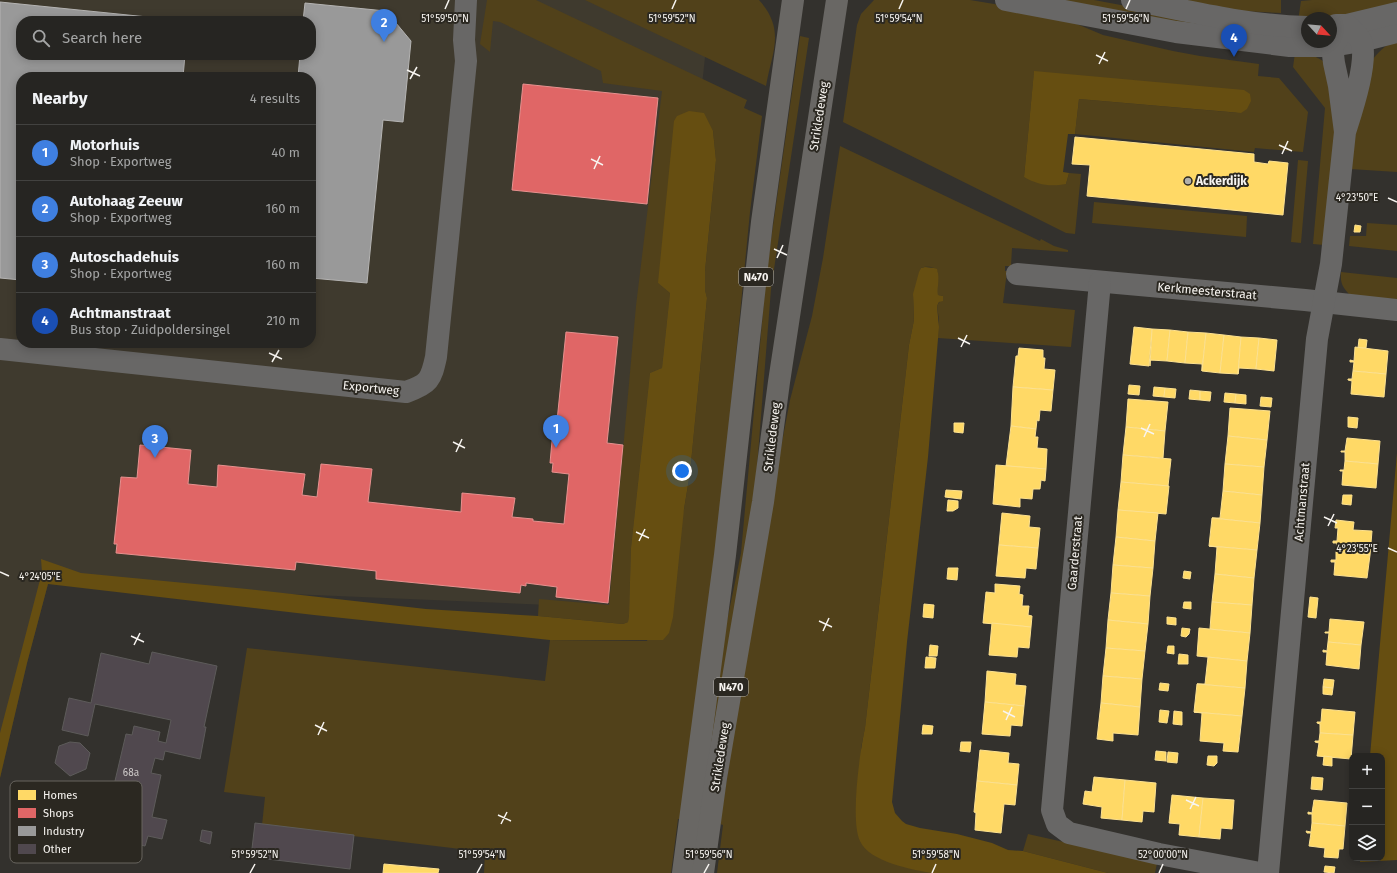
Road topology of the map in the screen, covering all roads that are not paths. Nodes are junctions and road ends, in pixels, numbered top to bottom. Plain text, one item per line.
1 (466, 0) edge
2 (793, 0) edge
3 (837, 0) edge
4 (1006, 0) edge
5 (1132, 0) edge
6 (1397, 13) edge
7 (1301, 27) edge
8 (1337, 32) edge
9 (1397, 32) edge
10 (1361, 41) junction
11 (1301, 43) edge
12 (1335, 48) edge
13 (1345, 132) junction
14 (1017, 274) dead end
15 (1100, 282) junction
16 (1324, 302) junction
17 (1397, 310) edge
18 (0, 349) edge
19 (683, 873) edge
20 (703, 873) edge
21 (1260, 873) edge
22 (1268, 873) edge

1 - 18 street, Exportweg
2 - 19 main road, Strikledeweg / N470
3 - 20 main road, Strikledeweg / N470
4 - 11 street
5 - 7 street
6 - 8 street
8 - 10 street
9 - 10 street
10 - 13 street, Achtmanstraat
12 - 13 street, Achtmanstraat
13 - 16 street, Achtmanstraat
14 - 15 street, Kerkmeesterstraat
15 - 16 street, Kerkmeesterstraat
15 - 21 street, Gaarderstraat
16 - 17 street, Kerkmeesterstraat
16 - 22 street, Achtmanstraat

